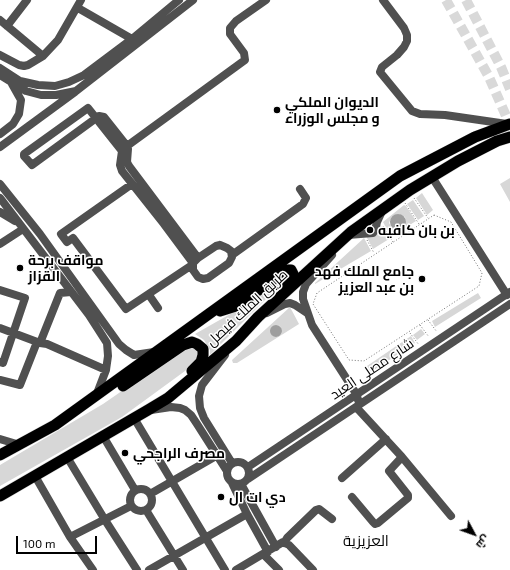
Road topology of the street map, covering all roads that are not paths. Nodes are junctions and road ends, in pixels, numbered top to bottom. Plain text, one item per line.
1 (27, 0) edge
2 (179, 0) edge
3 (193, 0) edge
4 (266, 0) edge
5 (383, 0) edge
6 (78, 3) edge
7 (0, 20) edge
8 (7, 26) junction
9 (132, 39) junction
10 (0, 56) edge
11 (43, 56) junction
12 (0, 68) edge
13 (0, 75) edge
14 (12, 83) junction
15 (76, 92) junction
16 (97, 117) junction
17 (510, 124) edge
18 (59, 129) junction
19 (0, 134) edge
20 (510, 137) edge
21 (66, 139) junction
22 (127, 146) junction
23 (0, 147) edge
24 (432, 177) junction
25 (0, 184) edge
26 (132, 184) junction
27 (300, 189) dead end
28 (0, 198) edge
29 (369, 199) junction
30 (384, 208) junction
31 (0, 212) edge
32 (21, 226) junction
33 (353, 235) junction
34 (0, 244) edge
35 (232, 255) junction
36 (194, 262) junction
37 (0, 290) edge
38 (71, 292) junction
39 (508, 294) edge
40 (149, 295) junction
41 (158, 308) dead end
42 (508, 308) edge
43 (262, 313) junction
44 (307, 313) junction
45 (208, 315) junction
46 (0, 328) edge
47 (13, 333) junction
48 (236, 341) junction
49 (39, 342) junction
50 (158, 351) junction
51 (1, 365) edge
52 (106, 370) junction
53 (0, 380) edge
54 (357, 395) junction
55 (95, 397) junction
56 (168, 398) junction
57 (357, 406) junction
58 (148, 410) junction
59 (134, 418) junction
60 (55, 425) junction
61 (103, 436) junction
62 (0, 439) edge
63 (386, 439) junction
64 (20, 444) junction
65 (0, 455) edge
66 (216, 456) junction
67 (67, 457) junction
68 (402, 457) junction
69 (232, 464) junction
70 (248, 467) junction
71 (227, 471) junction
72 (35, 476) junction
73 (342, 478) dead end
74 (244, 481) junction
75 (172, 482) junction
76 (232, 483) junction
77 (135, 490) junction
78 (150, 494) junction
79 (0, 496) edge
80 (352, 497) dead end
81 (131, 506) junction
82 (146, 510) junction
83 (247, 514) junction
84 (451, 516) dead end
85 (332, 519) dead end
86 (105, 520) junction
87 (70, 537) junction
88 (207, 537) junction
89 (284, 542) junction
90 (276, 547) junction
91 (266, 553) junction
92 (174, 556) junction
93 (91, 569) edge
94 (311, 569) edge
95 (137, 570) edge
96 (149, 570) edge
97 (182, 570) edge
98 (225, 570) edge
99 (236, 570) edge
100 (279, 570) edge

1 - 8 street
2 - 9 street
3 - 15 street
4 - 22 street
5 - 17 street
6 - 9 street
6 - 11 street
7 - 8 street
8 - 11 street
9 - 12 street
10 - 11 street
13 - 14 street
14 - 15 street
14 - 19 street
15 - 23 street
16 - 18 street
16 - 21 street
16 - 22 street
16 - 26 street
17 - 29 highway, طريق الملك فيصل
18 - 21 street
18 - 21 street
20 - 24 highway, طريق الملك فيصل
22 - 36 street
24 - 30 highway, طريق الملك فيصل
24 - 39 street
25 - 50 street
26 - 36 street
26 - 40 street
27 - 35 street
28 - 32 street
29 - 33 highway
29 - 45 highway, طريق الملك فيصل
30 - 33 highway, طريق الملك فيصل
30 - 33 street
31 - 32 street
32 - 34 street
32 - 38 street
33 - 43 highway, طريق الملك فيصل
33 - 44 street
35 - 36 street
35 - 36 street
36 - 40 street
37 - 47 street
38 - 49 street
38 - 52 street
39 - 54 street, شارع مصلى العيد
40 - 41 street
42 - 57 street, شارع مصلى العيد
43 - 44 street
43 - 45 highway
43 - 48 highway, طريق الملك فيصل
44 - 54 street
45 - 50 highway, طريق الملك فيصل
46 - 47 street
47 - 49 street
47 - 51 street
48 - 56 highway, طريق الملك فيصل
48 - 69 street
49 - 52 street
49 - 53 street
50 - 55 highway, طريق الملك فيصل
52 - 55 street
54 - 57 street
54 - 70 street, شارع مصلى العيد
55 - 60 highway, طريق الملك فيصل
56 - 58 highway, طريق الملك فيصل
56 - 60 highway
57 - 63 street
57 - 74 street, شارع مصلى العيد
58 - 59 highway, طريق الملك فيصل
58 - 66 street
59 - 61 highway, طريق الملك فيصل
59 - 75 street
60 - 64 highway, طريق الملك فيصل
61 - 67 highway, طريق الملك فيصل
61 - 77 street
62 - 64 street
63 - 68 street
63 - 73 street
64 - 65 highway, طريق الملك فيصل
66 - 71 street
66 - 75 street
67 - 72 highway, طريق الملك فيصل
67 - 86 street
68 - 80 street
68 - 84 street
69 - 70 street
69 - 71 street
70 - 74 street
71 - 76 street
72 - 79 highway, طريق الملك فيصل
72 - 87 street
74 - 76 street
74 - 90 street
75 - 78 street
75 - 88 street
76 - 83 street
77 - 78 street
77 - 81 street
78 - 82 street
81 - 82 street
81 - 86 street
82 - 92 street
83 - 88 street
83 - 91 street
85 - 89 street
86 - 87 street
86 - 95 street
87 - 93 street
88 - 92 street
88 - 98 street
89 - 90 street
89 - 94 street
90 - 91 street
91 - 99 street
91 - 100 street
92 - 96 street
92 - 97 street

